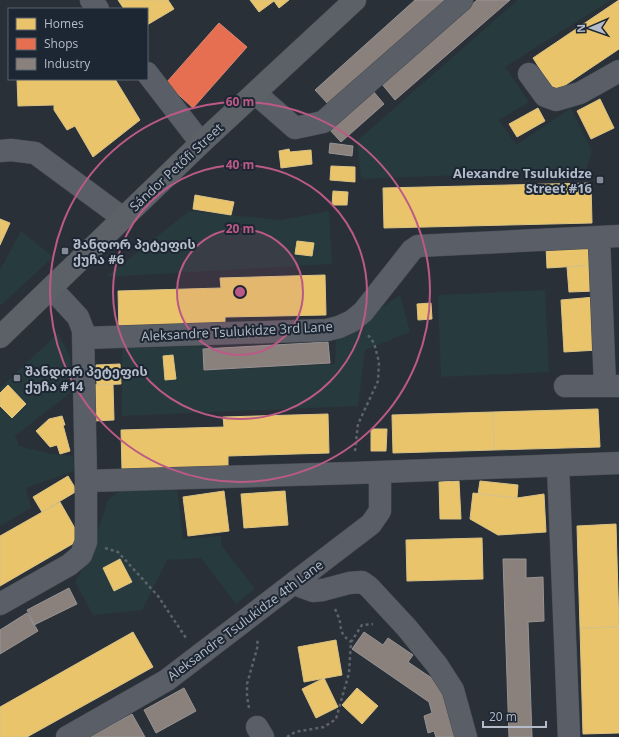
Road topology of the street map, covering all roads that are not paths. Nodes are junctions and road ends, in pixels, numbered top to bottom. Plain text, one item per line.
1 (91, 0) edge
2 (355, 0) edge
3 (462, 0) edge
4 (97, 8) edge
5 (619, 71) edge
6 (148, 74) edge
7 (529, 74) dead end
8 (255, 93) junction
9 (201, 143) junction
10 (0, 151) edge
11 (122, 218) junction
12 (609, 237) edge
13 (51, 288) junction
14 (0, 337) edge
15 (83, 338) junction
16 (566, 386) dead end
17 (612, 386) edge
18 (619, 463) edge
19 (558, 466) junction
20 (380, 472) junction
21 (86, 481) junction
22 (305, 586) junction
23 (0, 604) edge
24 (67, 737) edge
25 (466, 737) edge
26 (569, 737) edge

1 - 4 street
2 - 8 main road, Sándor Petőfi Street
3 - 8 street
5 - 7 street
6 - 9 street
8 - 9 main road, Sándor Petőfi Street
9 - 11 main road, Sándor Petőfi Street
10 - 11 street
11 - 13 main road, Sándor Petőfi Street
12 - 15 street, Aleksandre Tsulukidze 3rd Lane
12 - 17 street
13 - 14 main road, Sándor Petőfi Street
13 - 15 street
15 - 21 street
16 - 17 street
18 - 19 street
19 - 20 street
19 - 26 street
20 - 21 street
20 - 22 street, Aleksandre Tsulukidze 4th Lane
21 - 23 street
22 - 24 street, Aleksandre Tsulukidze 4th Lane
22 - 25 street

